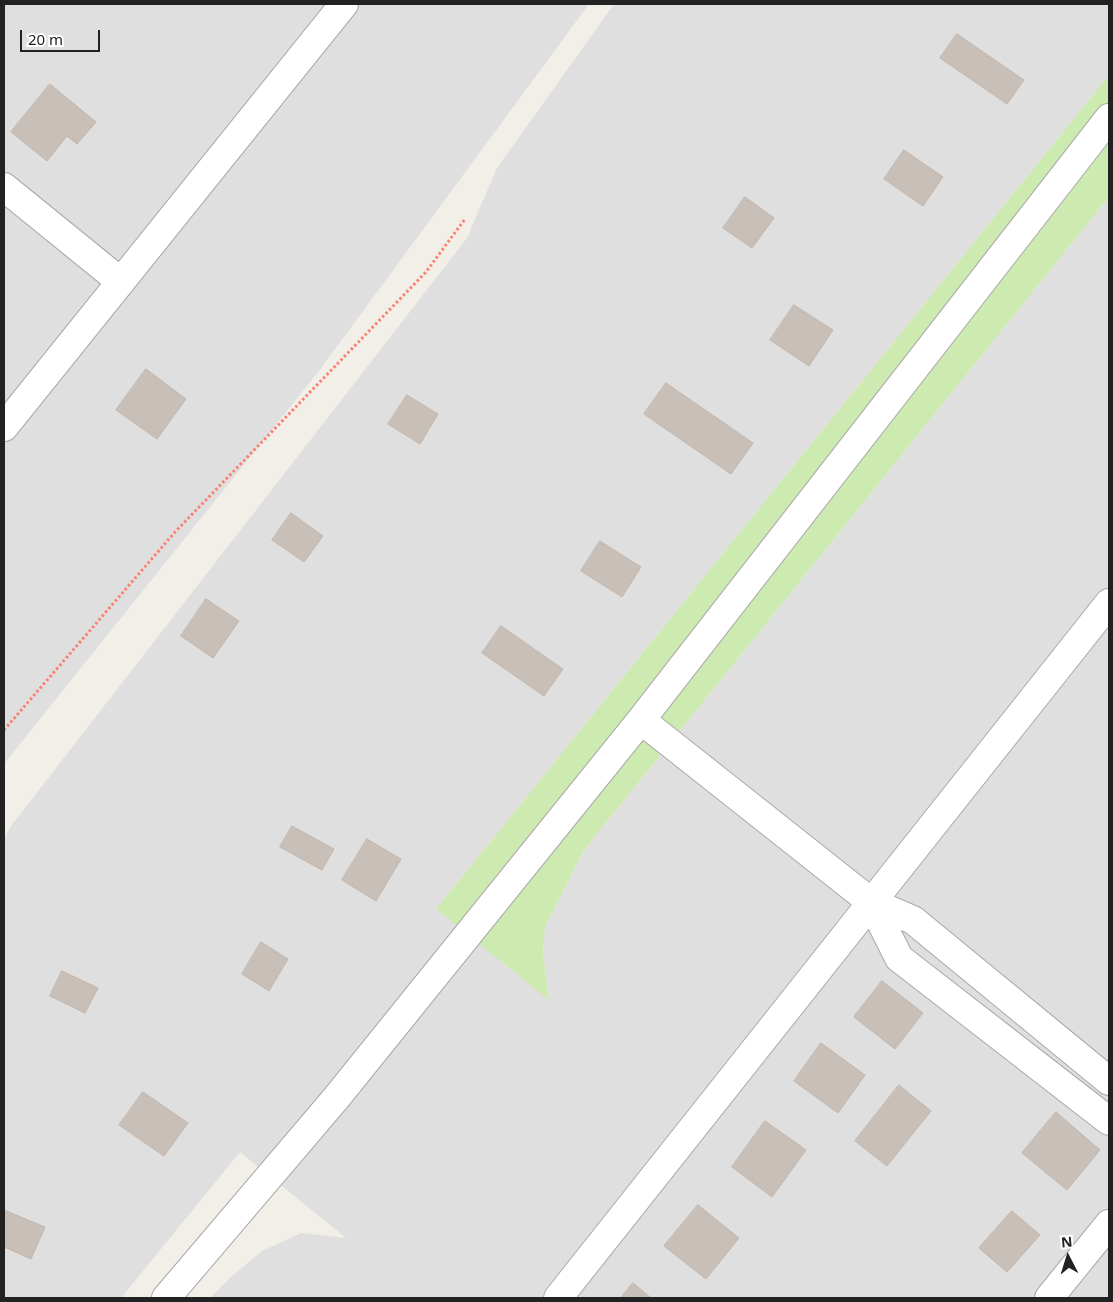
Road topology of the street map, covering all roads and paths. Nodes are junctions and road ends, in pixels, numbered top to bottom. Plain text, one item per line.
1 (344, 4) edge
2 (1109, 118) edge
3 (4, 186) edge
4 (465, 219) dead end
5 (121, 282) junction
6 (4, 427) edge
7 (1109, 603) edge
8 (641, 720) junction
9 (4, 730) edge
10 (871, 902) junction
11 (1109, 1081) edge
12 (1109, 1121) edge
13 (1109, 1224) edge
14 (166, 1298) edge
15 (558, 1298) edge
16 (1049, 1298) edge

1 - 5 street
2 - 8 street
3 - 5 street
4 - 9 path
5 - 6 street
7 - 10 street
8 - 10 street
8 - 14 street
10 - 11 street
10 - 12 street
10 - 15 street
13 - 16 street

